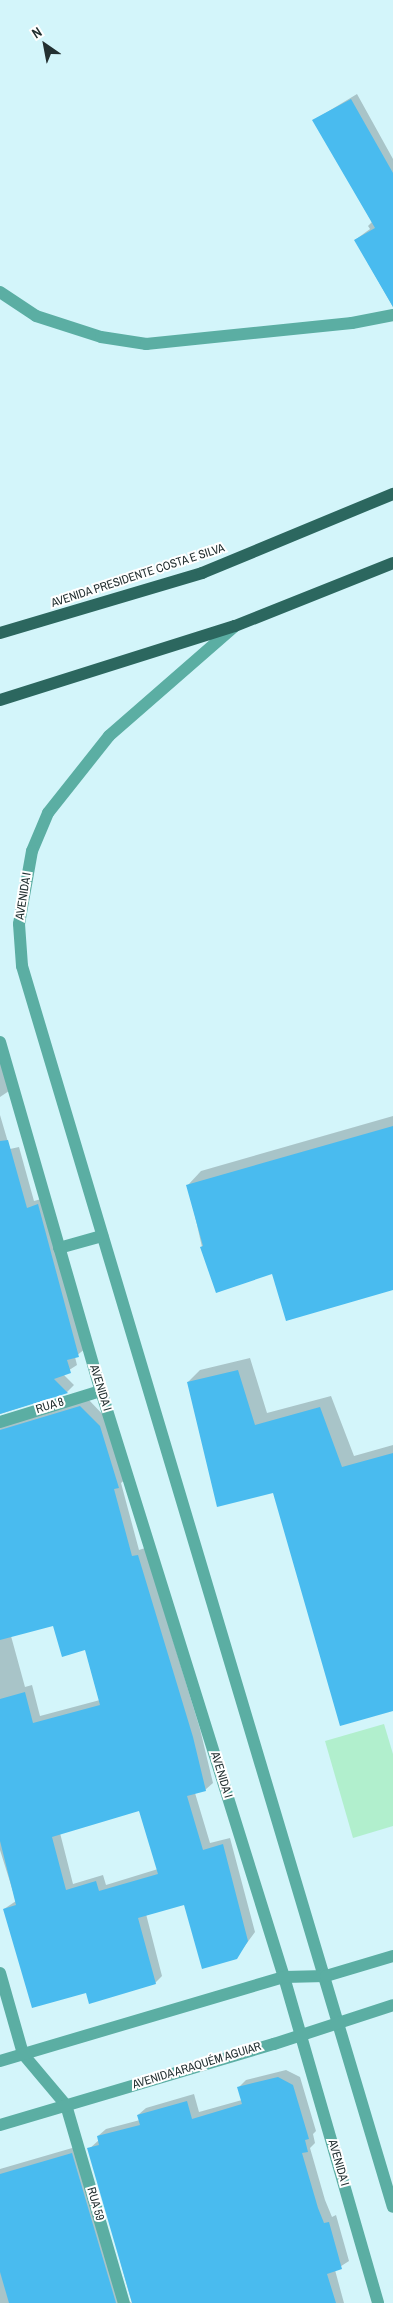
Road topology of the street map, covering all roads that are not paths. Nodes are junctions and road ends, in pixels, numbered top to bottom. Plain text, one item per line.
1 (0, 292) edge
2 (393, 315) edge
3 (393, 494) edge
4 (393, 563) edge
5 (236, 626) junction
6 (0, 633) edge
7 (0, 700) edge
8 (0, 1042) edge
9 (102, 1236) junction
10 (59, 1248) junction
11 (101, 1391) junction
12 (0, 1422) edge
13 (392, 1955) edge
14 (0, 1973) edge
15 (326, 1976) junction
16 (284, 1977) junction
17 (393, 2005) edge
18 (340, 2021) junction
19 (301, 2035) junction
20 (23, 2054) junction
21 (0, 2061) edge
22 (66, 2105) junction
23 (0, 2125) edge
24 (393, 2207) edge
25 (124, 2303) edge
26 (378, 2303) edge

1 - 2 street
3 - 6 main road, AVENIDA PRESIDENTE COSTA E SILVA
4 - 5 main road
5 - 7 main road
5 - 9 street, AVENIDA I
8 - 10 street, AVENIDA I
9 - 10 street
9 - 15 street, AVENIDA I
10 - 11 street, AVENIDA I
11 - 12 street, RUA 8
11 - 16 street, AVENIDA I
13 - 15 street
14 - 20 street
15 - 16 street
15 - 18 street, AVENIDA I
16 - 19 street, AVENIDA I
16 - 20 street
17 - 18 street, AVENIDA ARAQUÉM AGUIAR
18 - 19 street, AVENIDA ARAQUÉM AGUIAR
18 - 24 street, AVENIDA I
19 - 22 street, AVENIDA ARAQUÉM AGUIAR
19 - 26 street, AVENIDA I
20 - 21 street
20 - 22 street
22 - 23 street, AVENIDA ARAQUÉM AGUIAR
22 - 25 street, RUA 59

